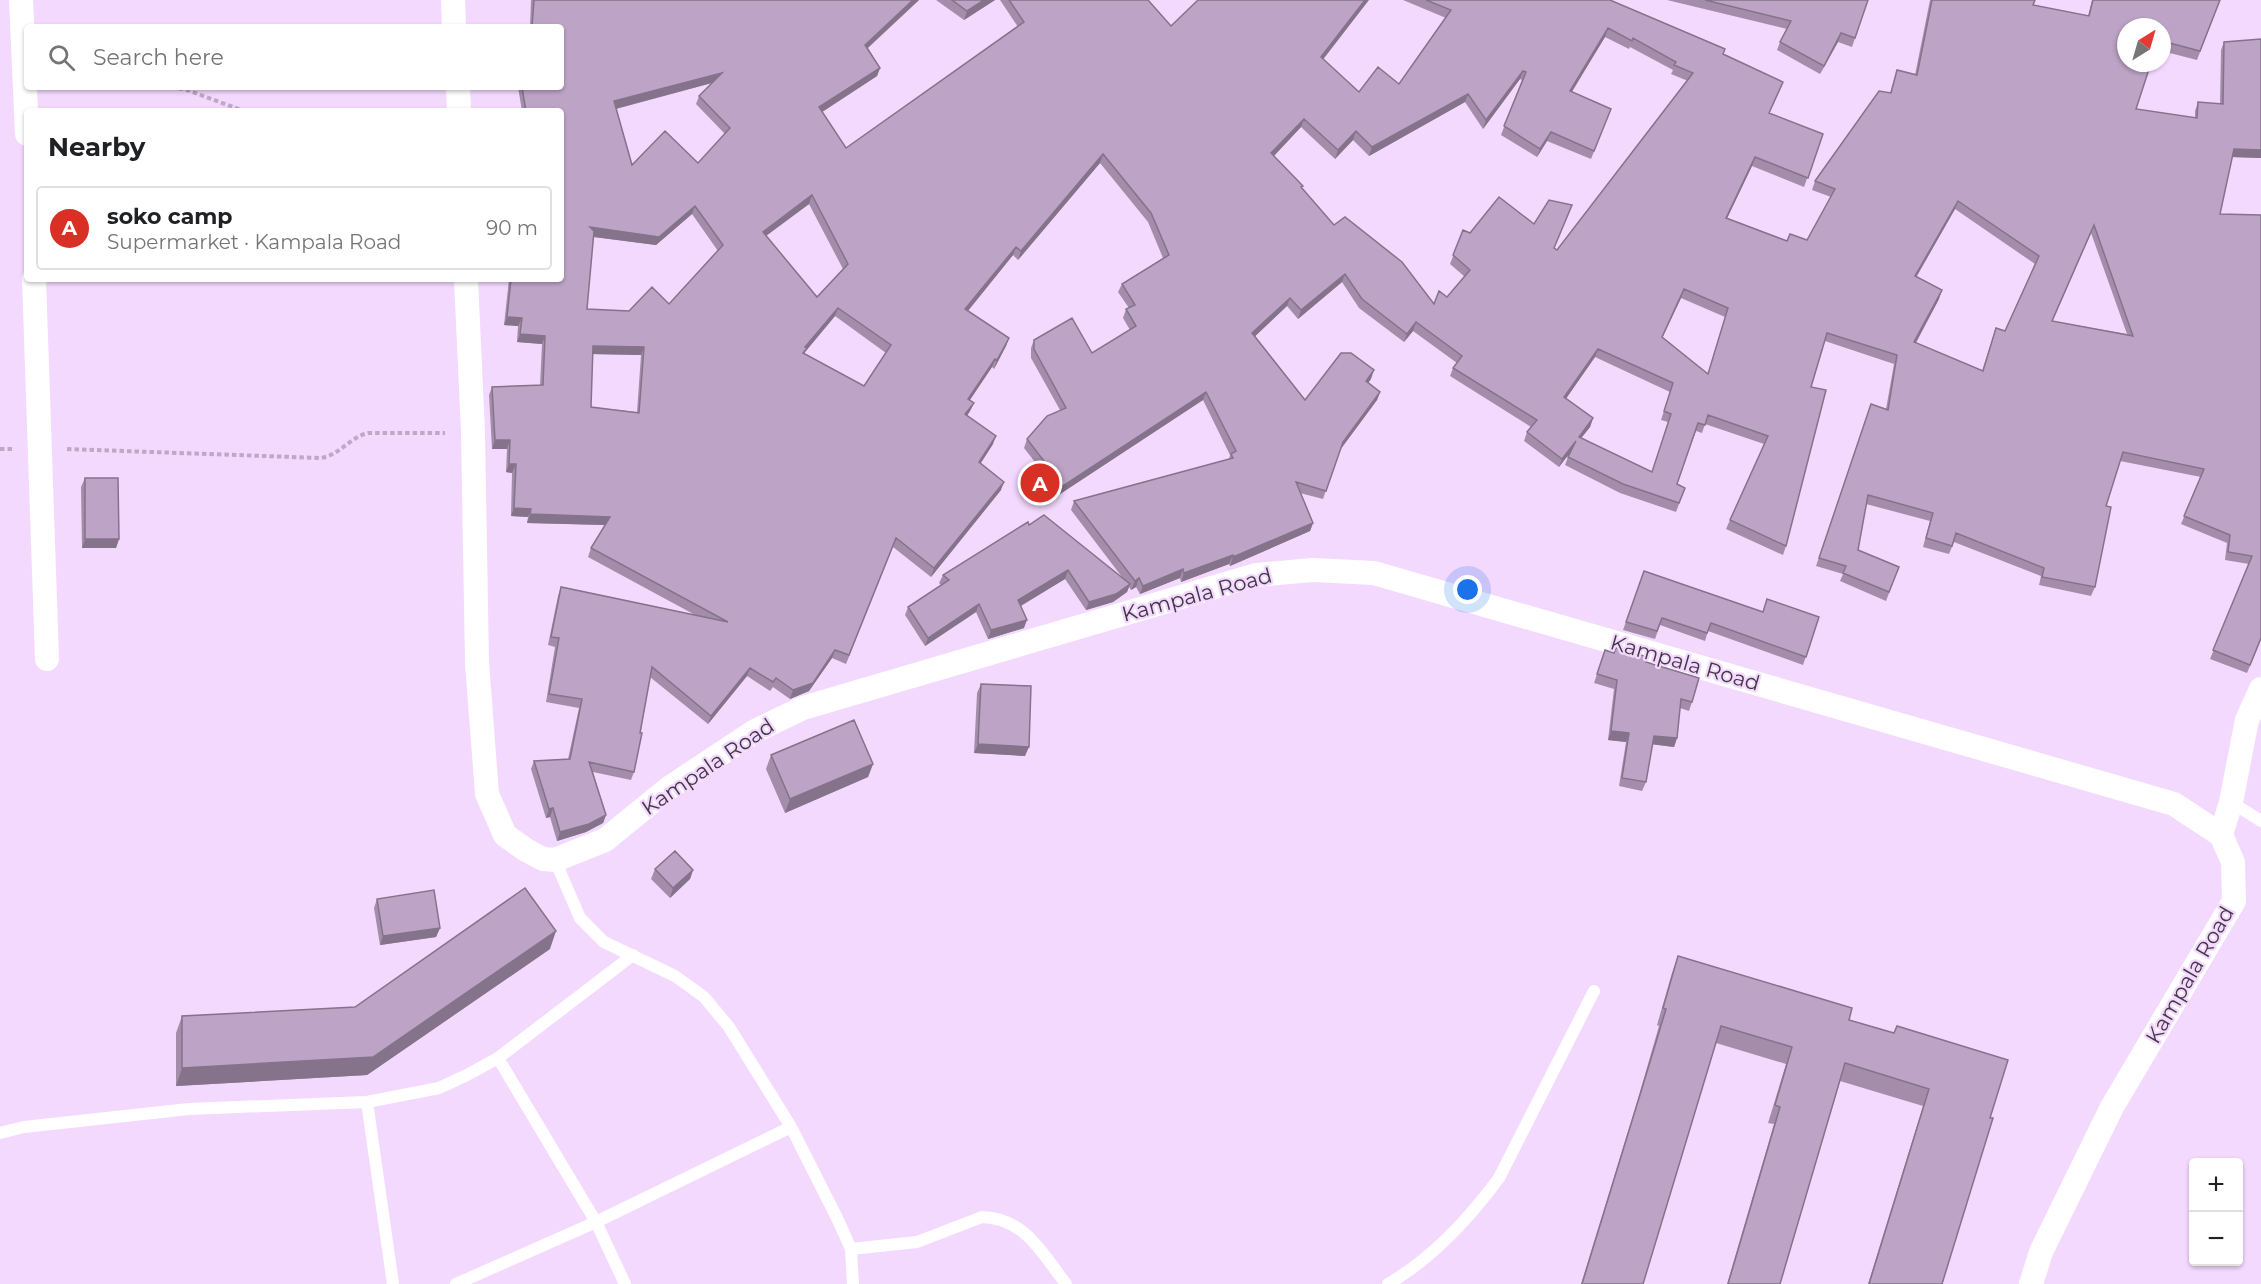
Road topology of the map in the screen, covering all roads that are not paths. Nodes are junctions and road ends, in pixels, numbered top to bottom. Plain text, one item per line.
1 (21, 0) edge
2 (453, 0) edge
3 (454, 24) edge
4 (24, 67) edge
5 (25, 90) edge
6 (458, 90) edge
7 (26, 108) edge
8 (459, 108) edge
9 (34, 282) edge
10 (466, 282) edge
11 (47, 658) dead end
12 (2261, 689) edge
13 (2231, 802) junction
14 (2261, 821) edge
15 (2221, 835) junction
16 (555, 860) junction
17 (633, 955) junction
18 (1594, 990) dead end
19 (498, 1058) junction
20 (367, 1102) junction
21 (791, 1127) junction
22 (0, 1133) edge
23 (596, 1222) junction
24 (851, 1249) junction
25 (393, 1284) edge
26 (456, 1284) edge
27 (625, 1284) edge
28 (853, 1284) edge
29 (1066, 1284) edge
30 (1388, 1284) edge
31 (2031, 1284) edge

1 - 4 street
2 - 3 street
5 - 7 street
6 - 8 street
9 - 11 street
10 - 16 street
12 - 13 street
13 - 14 lane
13 - 15 street
15 - 16 street, Kampala Road
15 - 31 street, Kampala Road
16 - 17 lane
17 - 19 lane
17 - 21 lane
18 - 30 lane
19 - 20 lane
19 - 23 lane
20 - 22 lane
20 - 25 lane
21 - 23 lane
21 - 24 lane
23 - 26 lane
23 - 27 lane
24 - 28 lane
24 - 29 lane

